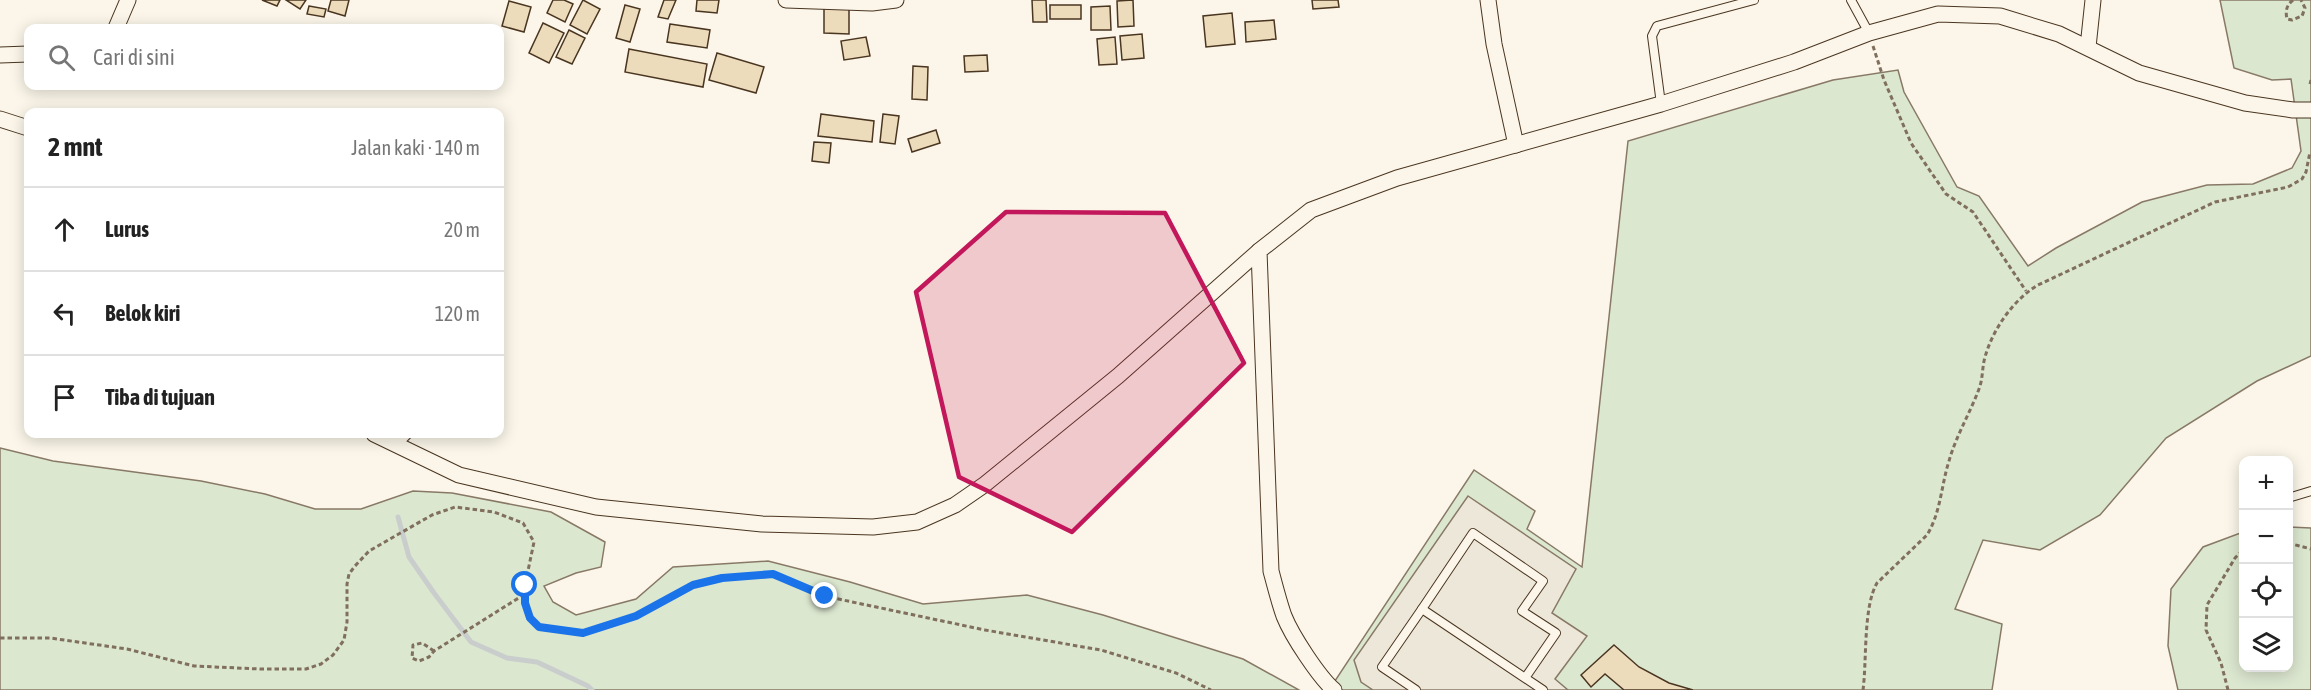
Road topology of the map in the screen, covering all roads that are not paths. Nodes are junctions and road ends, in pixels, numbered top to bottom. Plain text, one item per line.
1 (128, 0) edge
2 (786, 0) edge
3 (897, 0) edge
4 (1488, 0) edge
5 (1754, 0) edge
6 (1851, 0) edge
7 (2093, 0) edge
8 (118, 24) edge
9 (1869, 33) junction
10 (2088, 47) junction
11 (24, 54) edge
12 (0, 55) edge
13 (1661, 104) junction
14 (2311, 110) edge
15 (0, 119) edge
16 (24, 127) edge
17 (1516, 145) junction
18 (1259, 251) junction
19 (383, 438) edge
20 (404, 438) edge
21 (398, 445) junction
22 (2311, 490) edge
23 (2293, 497) edge
24 (1422, 609) junction
25 (1525, 678) junction
26 (1334, 690) edge
27 (1416, 690) edge
28 (1543, 690) edge

1 - 8 street
2 - 3 street
4 - 17 street
5 - 13 lane
6 - 9 lane
7 - 10 street
9 - 10 street
9 - 13 street
10 - 14 street
11 - 12 street
13 - 17 street
15 - 16 street
17 - 18 street
18 - 21 street
18 - 26 street
19 - 21 street
20 - 21 lane
22 - 23 lane
24 - 25 lane
24 - 25 lane
24 - 27 lane
25 - 28 lane

